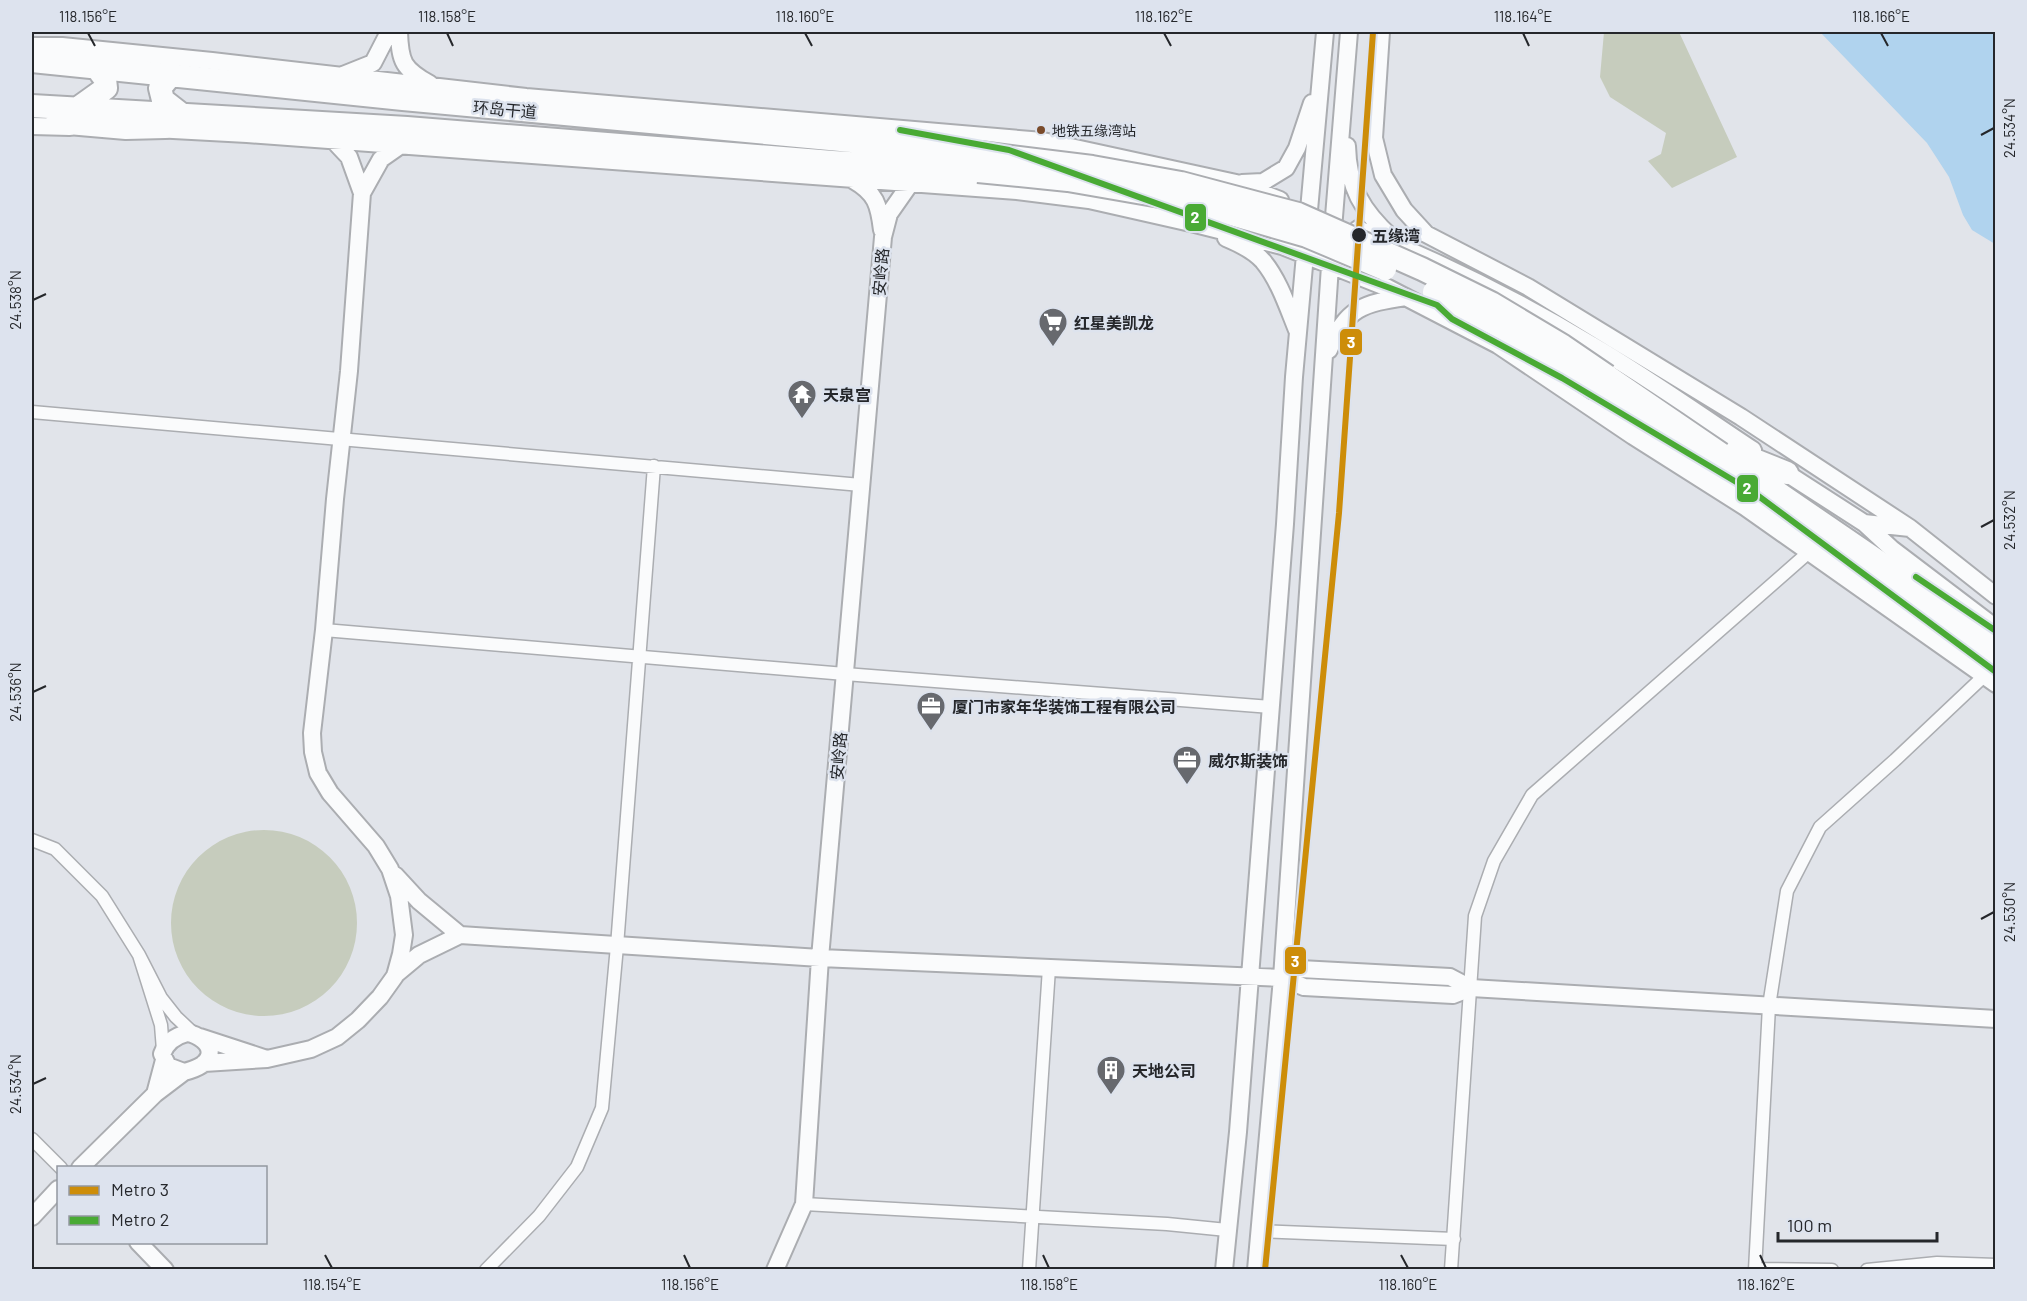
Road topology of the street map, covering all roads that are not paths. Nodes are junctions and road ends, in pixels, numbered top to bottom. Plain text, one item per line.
1 (389, 32) edge
2 (399, 32) edge
3 (1325, 32) edge
4 (1348, 32) edge
5 (1381, 32) edge
6 (32, 46) edge
7 (32, 61) edge
8 (96, 67) junction
9 (1322, 74) junction
10 (171, 75) junction
11 (341, 76) junction
12 (1345, 83) junction
13 (436, 87) junction
14 (32, 105) edge
15 (78, 108) junction
16 (181, 114) junction
17 (32, 120) edge
18 (277, 120) junction
19 (32, 126) edge
20 (126, 128) junction
21 (333, 140) junction
22 (401, 145) junction
23 (979, 162) junction
24 (852, 180) junction
25 (1236, 183) junction
26 (910, 184) junction
27 (362, 193) junction
28 (1308, 211) junction
29 (1334, 220) junction
30 (1195, 224) junction
31 (883, 237) junction
32 (1402, 246) junction
33 (1305, 256) junction
34 (1330, 266) junction
35 (1406, 297) junction
36 (1299, 333) junction
37 (1323, 365) junction
38 (1609, 384) junction
39 (32, 412) edge
40 (342, 438) junction
41 (654, 466) junction
42 (1787, 473) junction
43 (861, 484) junction
44 (1745, 507) junction
45 (1864, 523) junction
46 (1910, 528) junction
47 (1809, 552) junction
48 (1995, 596) edge
49 (1875, 598) joint
50 (1995, 628) edge
51 (324, 630) junction
52 (1995, 642) edge
53 (639, 657) junction
54 (1993, 671) edge
55 (845, 674) junction
56 (1270, 707) junction
57 (32, 840) edge
58 (390, 869) junction
59 (460, 935) junction
60 (617, 946) junction
61 (139, 955) junction
62 (820, 958) junction
63 (1049, 968) junction
64 (395, 976) junction
65 (1249, 977) junction
66 (1282, 978) junction
67 (1471, 988) junction
68 (1769, 1006) junction
69 (1995, 1019) edge
70 (197, 1036) junction
71 (164, 1055) junction
72 (267, 1059) junction
73 (204, 1063) junction
74 (184, 1072) junction
75 (155, 1094) junction
76 (1238, 1132) junction
77 (32, 1139) edge
78 (60, 1166) edge
79 (81, 1166) edge
80 (57, 1190) edge
81 (804, 1204) junction
82 (32, 1217) edge
83 (1032, 1217) junction
84 (1227, 1230) junction
85 (1259, 1231) junction
86 (1454, 1239) junction
87 (140, 1244) edge
88 (1995, 1265) edge
89 (165, 1269) edge
90 (486, 1269) edge
91 (775, 1269) edge
92 (1029, 1269) edge
93 (1224, 1269) edge
94 (1235, 1269) edge
95 (1256, 1269) edge
96 (1452, 1269) edge
97 (1755, 1269) edge
98 (1832, 1269) edge
99 (1867, 1269) edge

1 - 11 main road
2 - 13 main road
3 - 9 main road
4 - 12 main road
5 - 46 main road
6 - 11 main road
7 - 8 highway, 环岛干道
8 - 10 highway, 环岛干道
8 - 15 highway
9 - 25 main road
9 - 28 main road
10 - 16 highway
10 - 23 highway, 环岛干道
11 - 13 main road
12 - 29 main road
12 - 32 main road
13 - 25 main road
14 - 15 highway, 环岛干道
15 - 16 highway, 环岛干道
16 - 18 highway, 环岛干道
17 - 20 highway
18 - 20 highway
18 - 23 highway, 环岛干道
19 - 20 main road
20 - 21 main road
21 - 22 main road
21 - 27 main road
22 - 24 main road
22 - 27 main road
23 - 38 highway, bridge
24 - 26 main road
24 - 31 main road
25 - 28 main road
26 - 30 main road
26 - 31 main road
27 - 40 main road
28 - 29 main road
28 - 33 main road
29 - 32 main road
29 - 34 main road
30 - 33 main road
30 - 36 main road
31 - 43 main road, 安岭路
32 - 42 main road
33 - 34 main road
33 - 36 main road
34 - 35 main road
34 - 37 main road
35 - 37 main road
35 - 44 main road
36 - 56 main road
37 - 66 main road
38 - 42 highway
38 - 44 highway
38 - 52 highway
38 - 54 highway
39 - 40 street
40 - 41 street
40 - 51 main road
41 - 43 street
41 - 53 street
42 - 45 main road
43 - 55 main road, 安岭路
44 - 47 main road
45 - 46 main road
45 - 50 main road
46 - 48 main road
47 - 49 main road
47 - 67 street
49 - 54 highway
51 - 53 street
51 - 58 main road
53 - 55 street
53 - 60 street
54 - 68 street
55 - 56 street
55 - 62 main road, 安岭路
56 - 65 main road
57 - 61 street
58 - 59 main road
58 - 64 main road
59 - 60 main road
59 - 64 main road
60 - 62 main road
60 - 90 street
61 - 70 street
61 - 71 street
62 - 63 main road
62 - 81 main road, 安岭路
63 - 65 main road
63 - 83 street
64 - 72 main road
65 - 66 main road
65 - 76 main road
66 - 67 main road
66 - 85 main road
67 - 68 main road
67 - 86 street
68 - 69 main road
68 - 97 street
70 - 71 main road
70 - 72 main road
70 - 73 main road
71 - 74 main road
71 - 75 main road
72 - 73 main road
73 - 74 main road
74 - 75 main road
75 - 79 main road
76 - 84 main road
76 - 94 main road
77 - 78 street
80 - 82 main road
81 - 83 street
81 - 91 main road, 安岭路
83 - 84 street
83 - 92 street
84 - 93 main road
85 - 86 street
85 - 95 main road
86 - 96 street
87 - 89 main road
88 - 99 street
97 - 98 street

